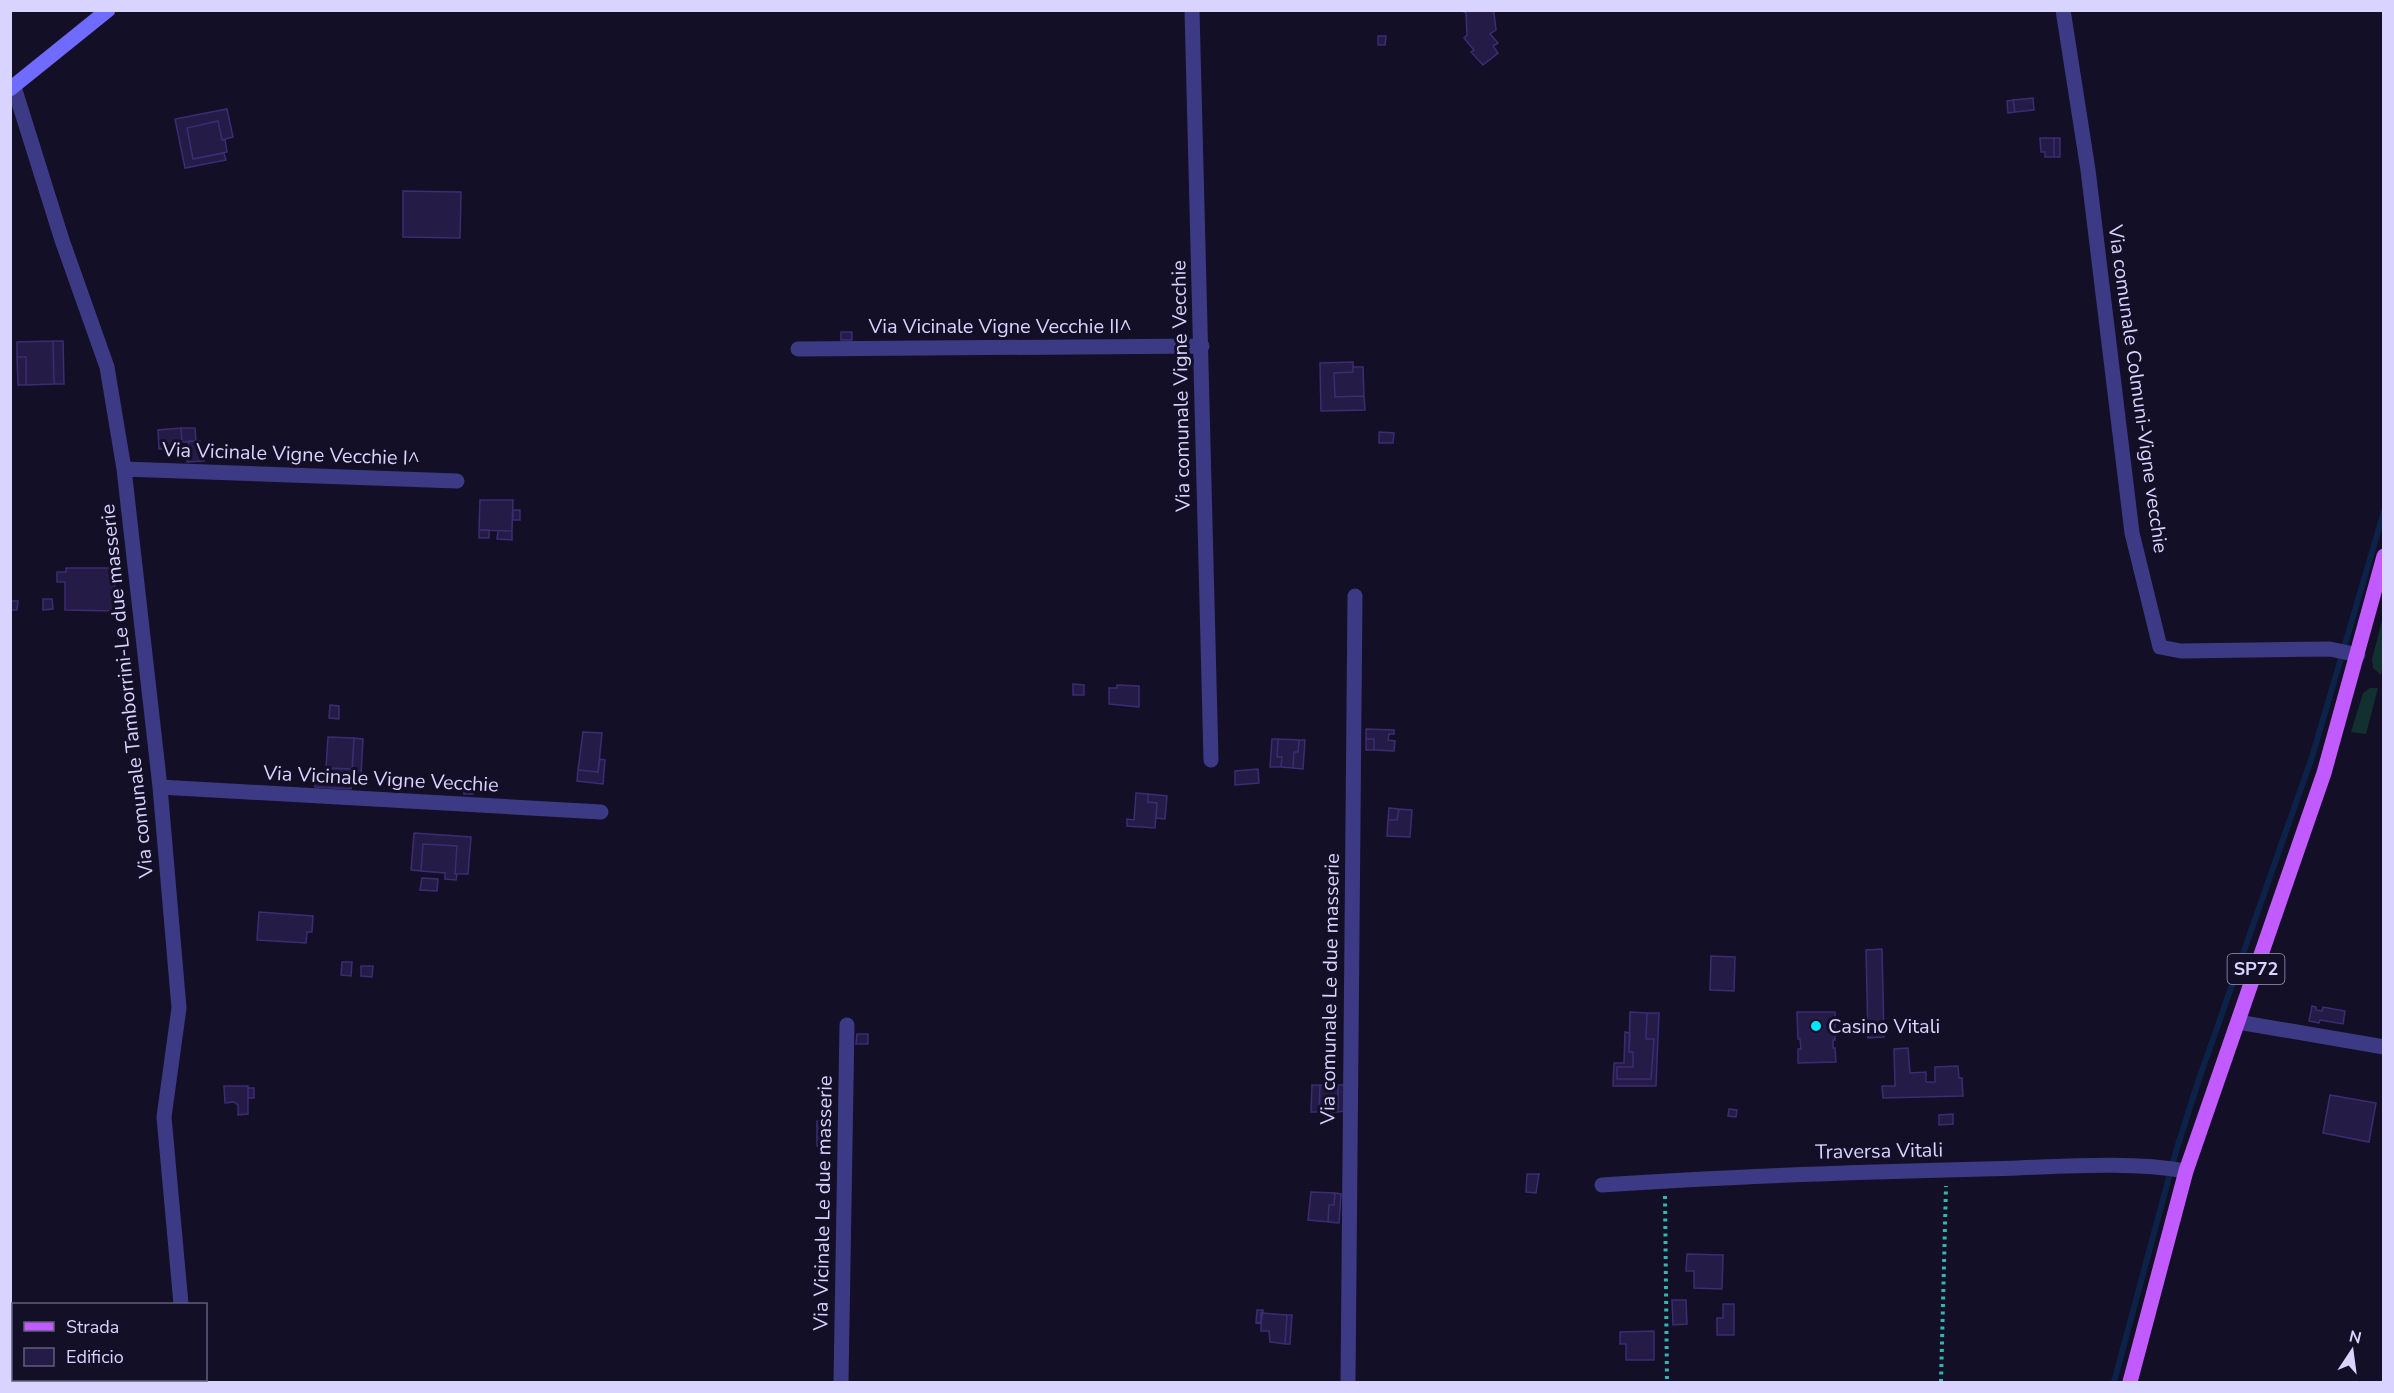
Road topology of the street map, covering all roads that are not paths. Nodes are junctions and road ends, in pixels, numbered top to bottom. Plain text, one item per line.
1 (108, 10) edge
2 (1192, 10) edge
3 (2063, 10) edge
4 (12, 88) edge
5 (1202, 346) junction
6 (798, 349) dead end
7 (124, 469) junction
8 (457, 481) dead end
9 (2384, 556) edge
10 (1355, 596) dead end
11 (2358, 655) junction
12 (1211, 760) dead end
13 (160, 788) junction
14 (601, 812) dead end
15 (2238, 1022) junction
16 (847, 1025) dead end
17 (2384, 1047) edge
18 (2186, 1171) junction
19 (1602, 1185) dead end
20 (181, 1303) edge
21 (840, 1383) edge
22 (1348, 1383) edge
23 (2130, 1383) edge

1 - 4 main road
2 - 5 street, Via comunale Vigne Vecchie
3 - 11 street, Via comunale Colmuni-Vigne vecchie
4 - 7 street, Via comunale Tamborrini-Le due masserie
5 - 6 street, Via Vicinale Vigne Vecchie II^
5 - 12 street, Via comunale Vigne Vecchie
7 - 8 street, Via Vicinale Vigne Vecchie I^
7 - 13 street, Via comunale Tamborrini-Le due masserie
9 - 11 main road, SP72
10 - 22 street, Via comunale Le due masserie
11 - 15 main road, SP72
13 - 14 street, Via Vicinale Vigne Vecchie
13 - 20 street, Via comunale Tamborrini-Le due masserie
15 - 17 street
15 - 18 main road, SP72
16 - 21 street, Via Vicinale Le due masserie
18 - 19 street, Traversa Vitali
18 - 23 main road, SP72

